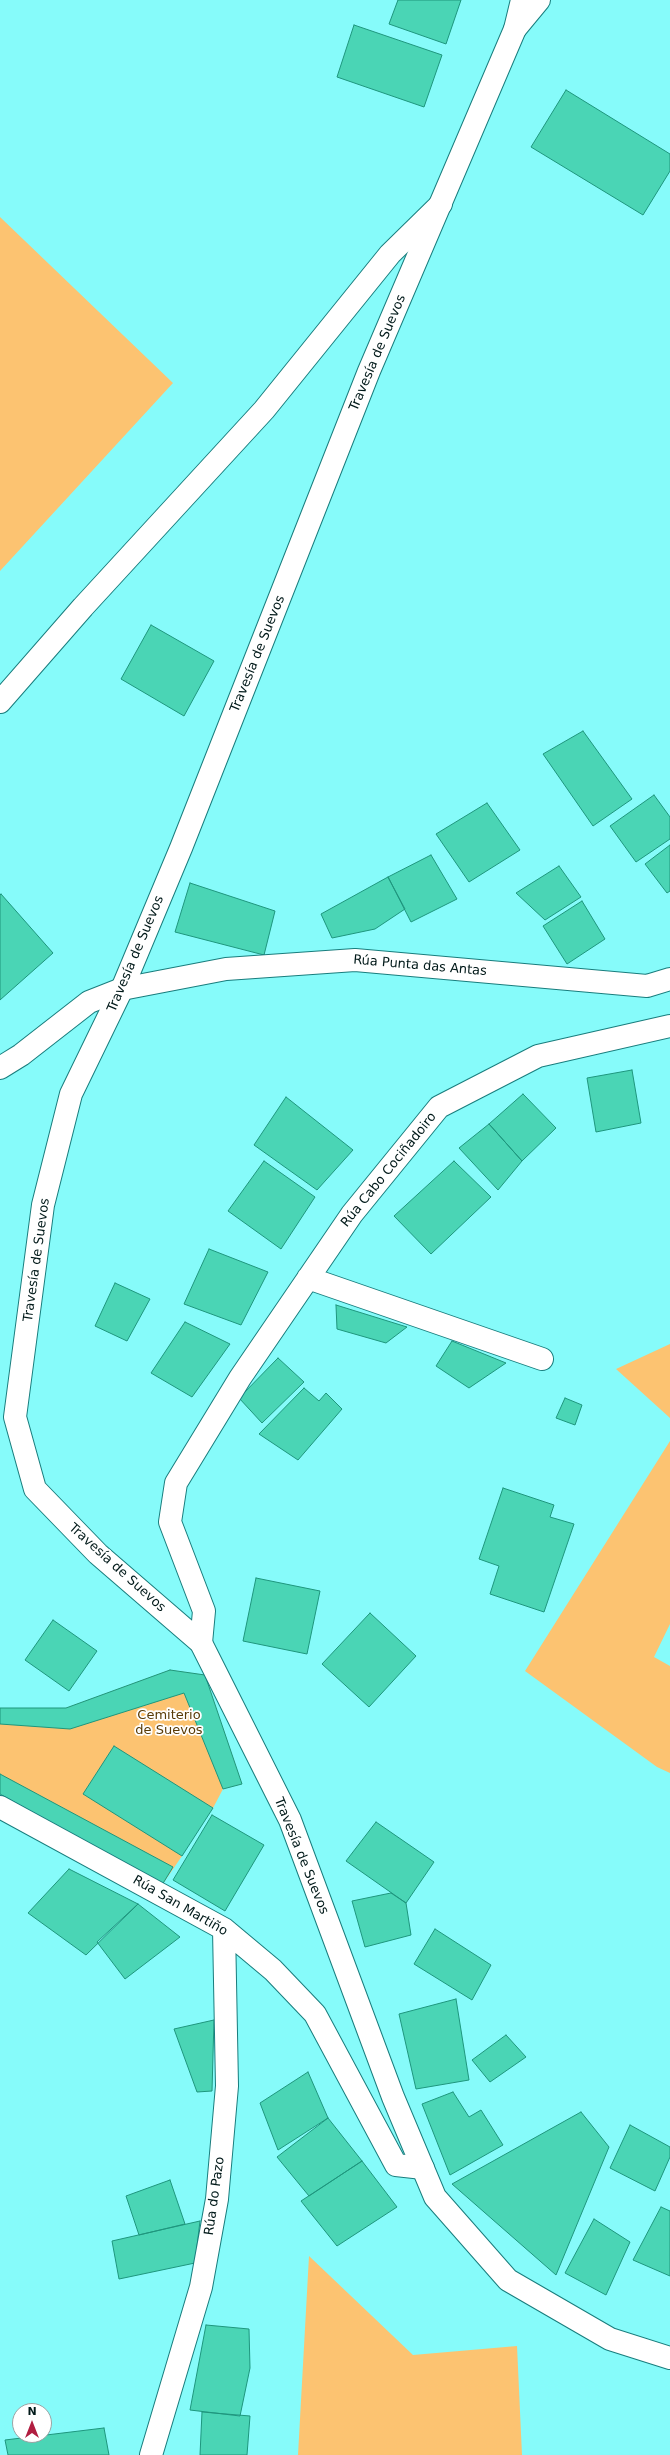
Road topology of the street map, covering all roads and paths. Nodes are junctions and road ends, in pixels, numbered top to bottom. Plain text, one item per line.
1 (522, 0) edge
2 (539, 0) edge
3 (515, 30) junction
4 (442, 203) junction
5 (0, 702) edge
6 (670, 980) edge
7 (122, 989) junction
8 (670, 1026) edge
9 (0, 1068) edge
10 (308, 1278) junction
11 (542, 1359) dead end
12 (201, 1643) junction
13 (0, 1807) edge
14 (224, 1929) junction
15 (423, 2168) junction
16 (670, 2358) edge
17 (151, 2455) edge

1 - 3 street, Travesía de Suevos
2 - 3 street
3 - 4 street, Travesía de Suevos
4 - 5 street
4 - 7 street, Travesía de Suevos
6 - 7 street, Rúa Punta das Antas
7 - 9 street, Rúa Punta das Antas
7 - 12 street, Travesía de Suevos
8 - 10 street, Rúa Cabo Cociñadoiro
10 - 11 street
10 - 12 street, Rúa Cabo Cociñadoiro
12 - 15 street, Travesía de Suevos
13 - 14 street, Rúa San Martiño
14 - 15 street, Rúa San Martiño
14 - 17 street, Rúa do Pazo
15 - 16 street, Travesía de Suevos

